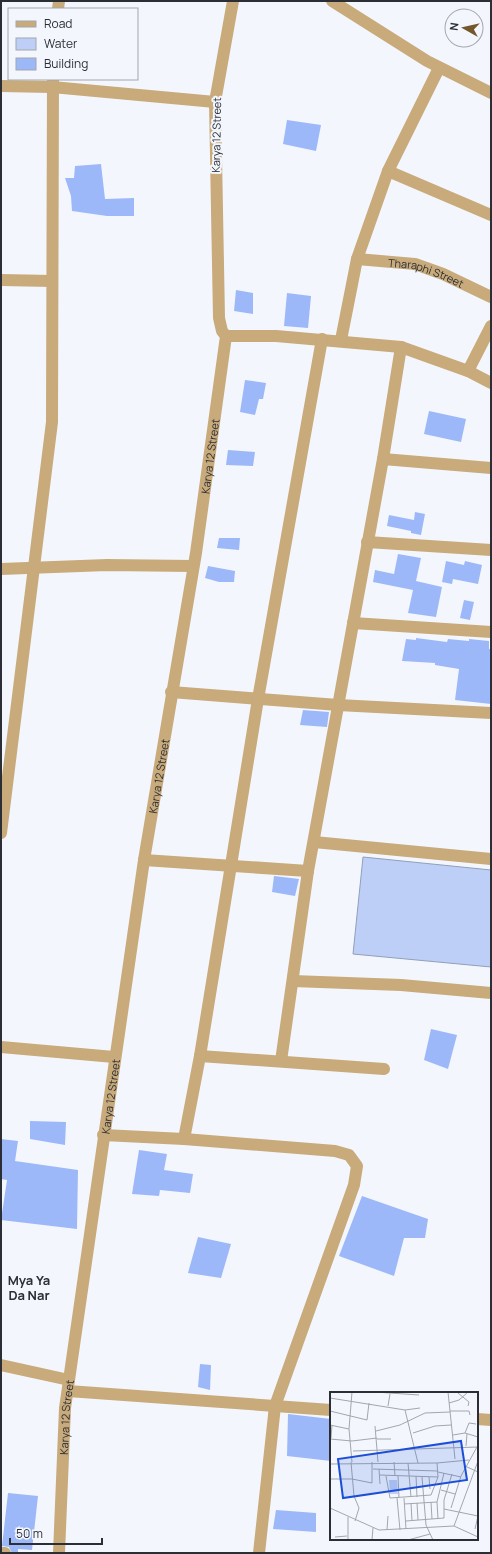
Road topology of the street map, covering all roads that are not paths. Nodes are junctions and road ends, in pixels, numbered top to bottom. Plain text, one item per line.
1 (232, 1) edge
2 (332, 1) edge
3 (439, 68) junction
4 (52, 83) edge
5 (1, 86) edge
6 (491, 94) edge
7 (215, 102) junction
8 (388, 171) junction
9 (491, 215) edge
10 (357, 259) junction
11 (1, 280) edge
12 (52, 281) junction
13 (491, 297) edge
14 (491, 326) edge
15 (226, 336) junction
16 (322, 339) junction
17 (341, 340) junction
18 (401, 347) junction
19 (468, 371) junction
20 (491, 383) edge
21 (383, 459) junction
22 (491, 468) edge
23 (367, 542) junction
24 (491, 550) edge
25 (193, 566) junction
26 (34, 568) junction
27 (1, 569) edge
28 (353, 623) junction
29 (491, 632) edge
30 (171, 692) junction
31 (258, 699) junction
32 (338, 705) junction
33 (491, 713) edge
34 (1, 833) edge
35 (314, 842) junction
36 (491, 859) edge
37 (144, 860) junction
38 (231, 866) junction
39 (308, 871) junction
40 (293, 981) junction
41 (491, 993) edge
42 (1, 1047) edge
43 (200, 1056) junction
44 (114, 1057) junction
45 (281, 1061) junction
46 (384, 1069) dead end
47 (103, 1136) junction
48 (184, 1139) junction
49 (1, 1365) edge
50 (68, 1386) junction
51 (274, 1406) junction
52 (330, 1410) edge
53 (478, 1419) edge
54 (491, 1420) edge
55 (1, 1553) edge
56 (5, 1553) edge
57 (59, 1553) edge
58 (259, 1553) edge

1 - 7 street, Karya 12 Street
2 - 3 street
3 - 6 street
3 - 8 street
4 - 5 street
4 - 7 street
4 - 12 street
7 - 15 street, Karya 12 Street
8 - 9 street
8 - 10 street
10 - 13 street, Tharaphi Street
10 - 17 street
11 - 12 street
12 - 26 street
14 - 19 street
15 - 16 street
15 - 25 street, Karya 12 Street
16 - 17 street
16 - 31 street
17 - 18 street
18 - 19 street
18 - 21 street
19 - 20 street
21 - 22 street
21 - 23 street
23 - 24 street
23 - 28 street
25 - 26 street
25 - 30 street, Karya 12 Street
26 - 27 street
26 - 34 street
28 - 29 street
28 - 32 street
30 - 31 street
30 - 37 street, Karya 12 Street
31 - 32 street
31 - 38 street
32 - 33 street
32 - 35 street
35 - 36 street
35 - 39 street
37 - 38 street
37 - 44 street, Karya 12 Street
38 - 39 street
38 - 43 street
39 - 40 street
40 - 41 street
40 - 45 street
42 - 44 street
43 - 45 street
43 - 48 street
44 - 47 street, Karya 12 Street
45 - 46 street
47 - 48 street
47 - 50 street, Karya 12 Street
48 - 51 street
49 - 50 street
50 - 51 street
50 - 57 street, Karya 12 Street
51 - 52 street
51 - 58 street
53 - 54 street
55 - 56 street

